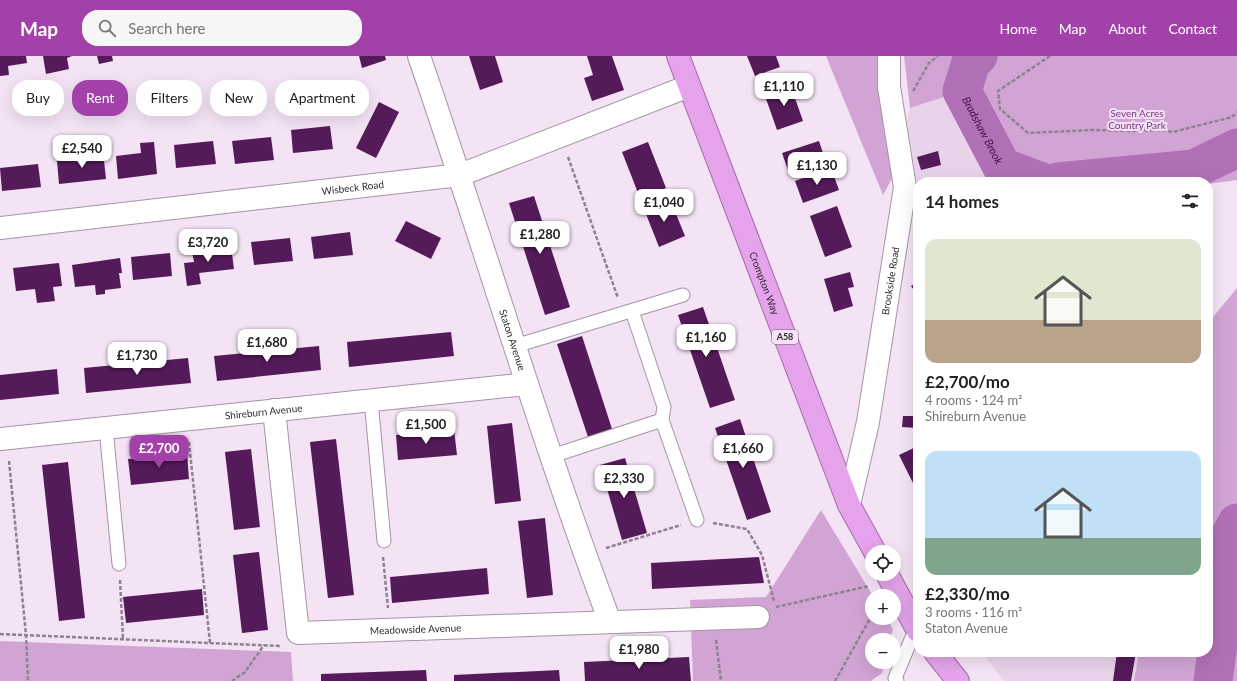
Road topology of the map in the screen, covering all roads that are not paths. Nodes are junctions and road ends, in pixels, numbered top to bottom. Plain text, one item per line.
1 (419, 56) edge
2 (678, 56) edge
3 (889, 56) edge
4 (689, 86) junction
5 (460, 175) junction
6 (0, 228) edge
7 (683, 295) dead end
8 (628, 312) junction
9 (515, 346) junction
10 (527, 384) junction
11 (371, 400) junction
12 (274, 410) junction
13 (662, 420) junction
14 (106, 428) junction
15 (3, 439) edge
16 (552, 456) junction
17 (849, 505) junction
18 (697, 520) road end
19 (384, 541) road end
20 (871, 545) edge
21 (119, 564) road end
22 (891, 581) edge
23 (758, 617) dead end
24 (610, 622) junction
25 (913, 622) edge
26 (913, 638) edge
27 (939, 657) edge
28 (897, 681) edge
29 (958, 681) edge

1 - 5 street, Staton Avenue
2 - 4 highway, Crompton Way / A58
3 - 17 street, Brookside Road
4 - 5 street, Wisbeck Road
4 - 17 highway, Crompton Way / A58
5 - 6 street, Wisbeck Road
5 - 9 street, Staton Avenue
7 - 8 lane
8 - 9 lane
8 - 13 lane
9 - 10 street, Staton Avenue
10 - 11 street, Shireburn Avenue
10 - 16 street, Staton Avenue
11 - 12 street, Shireburn Avenue
11 - 19 lane
12 - 14 street, Shireburn Avenue
12 - 24 street, Meadowside Avenue
13 - 16 lane
13 - 18 lane
14 - 15 street, Shireburn Avenue
14 - 21 lane
16 - 24 street, Staton Avenue
17 - 20 highway, Crompton Way / A58
22 - 25 highway
23 - 24 street, Meadowside Avenue
26 - 28 lane
27 - 29 highway

